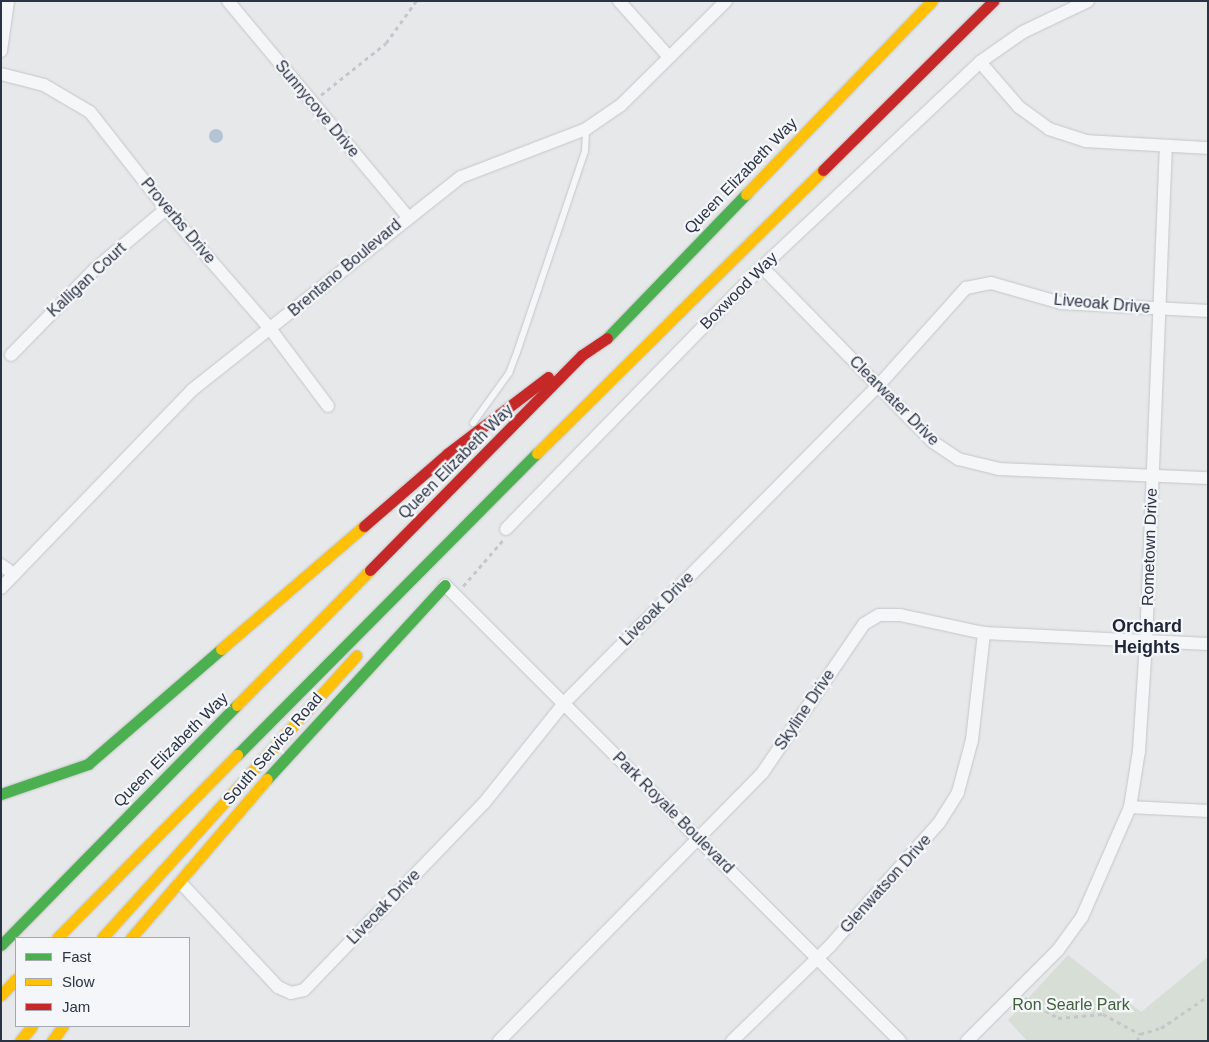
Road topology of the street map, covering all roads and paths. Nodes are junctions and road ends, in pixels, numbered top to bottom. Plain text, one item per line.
1 (8, 1) edge
2 (228, 1) edge
3 (416, 1) edge
4 (619, 1) edge
5 (726, 1) edge
6 (932, 1) edge
7 (993, 1) edge
8 (1088, 1) edge
9 (1, 51) edge
10 (669, 57) junction
11 (980, 62) junction
12 (1, 74) edge
13 (310, 103) junction
14 (586, 129) junction
15 (1166, 147) junction
16 (1208, 148) edge
17 (166, 209) junction
18 (407, 216) junction
19 (762, 267) junction
20 (1162, 309) junction
21 (1208, 311) edge
22 (271, 330) junction
23 (11, 355) dead end
24 (582, 355) junction
25 (878, 386) junction
26 (328, 406) dead end
27 (447, 454) junction
28 (1152, 475) junction
29 (1208, 478) edge
30 (506, 529) joint
31 (430, 559) junction
32 (1, 565) edge
33 (14, 574) junction
34 (445, 586) joint
35 (1, 588) edge
36 (455, 595) junction
37 (984, 633) junction
38 (376, 634) dead end
39 (1146, 642) junction
40 (1208, 644) edge
41 (364, 648) dead end
42 (564, 703) junction
43 (1, 794) edge
44 (1130, 808) junction
45 (1208, 810) edge
46 (697, 839) junction
47 (180, 882) junction
48 (58, 937) edge
49 (103, 937) edge
50 (132, 937) edge
51 (1, 945) edge
52 (818, 956) junction
53 (15, 980) edge
54 (1016, 991) junction
55 (1, 995) edge
56 (1208, 996) edge
57 (31, 1027) edge
58 (62, 1027) edge
59 (1140, 1034) junction
60 (20, 1041) edge
61 (52, 1041) edge
62 (499, 1041) edge
63 (732, 1041) edge
64 (900, 1041) edge
65 (967, 1041) edge
66 (1137, 1041) edge

1 - 9 street
2 - 13 street, Sunnycove Drive
3 - 13 path
4 - 10 street
5 - 10 street, Brentano Boulevard
6 - 24 main road, Queen Elizabeth Way
7 - 31 main road
8 - 11 street, Boxwood Way
10 - 14 street, Brentano Boulevard
11 - 15 street
11 - 19 street, Boxwood Way
12 - 17 street, Proverbs Drive
13 - 18 street, Sunnycove Drive
14 - 18 street, Brentano Boulevard
14 - 27 lane
15 - 16 street
15 - 20 street, Rometown Drive
17 - 22 street, Proverbs Drive
17 - 23 street, Kalligan Court
18 - 22 street, Brentano Boulevard
19 - 25 street, Clearwater Drive
19 - 30 street, Boxwood Way
20 - 21 street, Liveoak Drive
20 - 25 street, Liveoak Drive
20 - 28 street, Rometown Drive
22 - 26 street, Proverbs Drive
22 - 33 street, Brentano Boulevard
24 - 27 main road
24 - 51 main road, Queen Elizabeth Way
25 - 28 street, Clearwater Drive
25 - 42 street, Liveoak Drive
27 - 43 main road
28 - 29 street, Clearwater Drive
28 - 39 street, Rometown Drive
30 - 36 path
31 - 38 main road
31 - 48 main road
32 - 33 street
33 - 35 street, Brentano Boulevard
34 - 36 street, Park Royale Boulevard
34 - 47 main road, South Service Road
36 - 42 street, Park Royale Boulevard
37 - 39 street, Skyline Drive
37 - 46 street, Skyline Drive
37 - 52 street, Glenwatson Drive
39 - 40 street, Skyline Drive
39 - 44 street, Rometown Drive
41 - 49 main road
42 - 46 street, Park Royale Boulevard
42 - 47 street, Liveoak Drive
44 - 45 street
44 - 54 street, Rometown Drive
46 - 52 street, Park Royale Boulevard
46 - 62 street, Skyline Drive
47 - 50 main road, South Service Road
52 - 63 street, Glenwatson Drive
52 - 64 street, Park Royale Boulevard
53 - 55 main road
54 - 59 path
54 - 65 street, Rometown Drive
56 - 59 path
57 - 60 main road
58 - 61 main road
59 - 66 path

